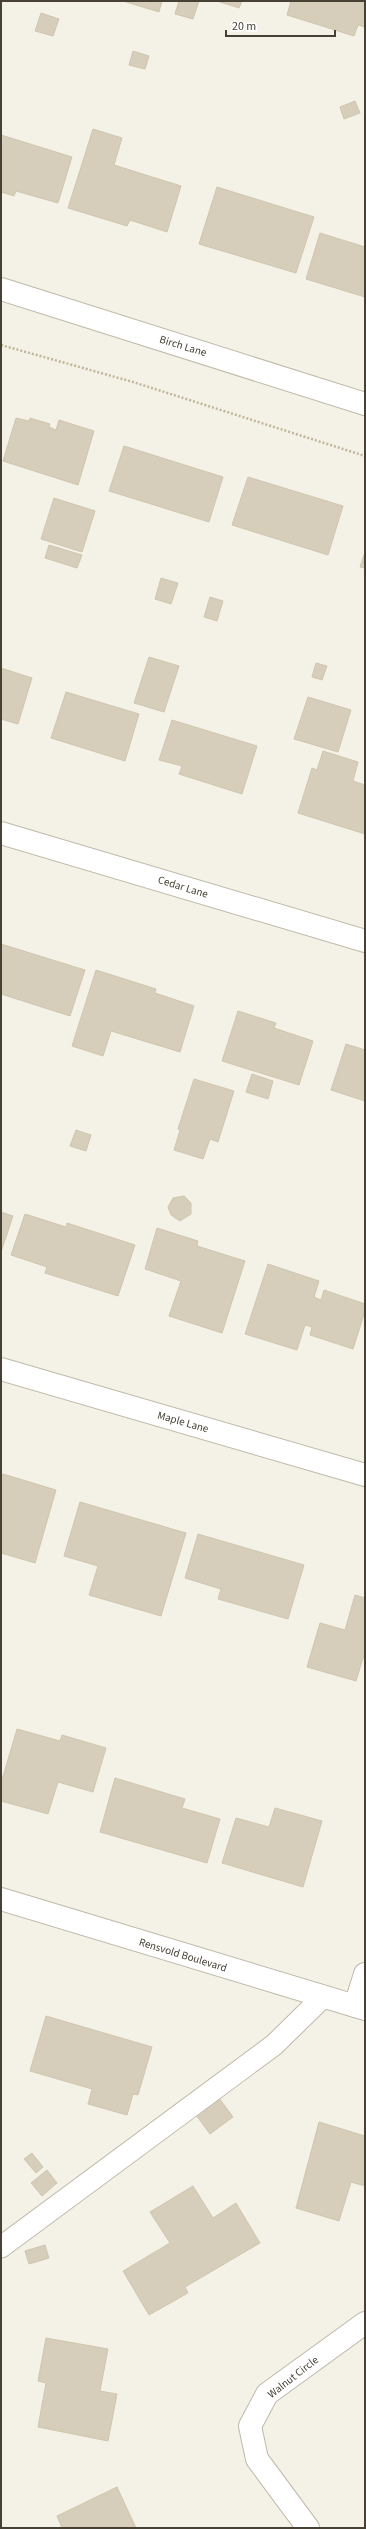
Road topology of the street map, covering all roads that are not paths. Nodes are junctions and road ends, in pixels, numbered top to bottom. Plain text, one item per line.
1 (1, 289) edge
2 (365, 404) edge
3 (1, 833) edge
4 (365, 941) edge
5 (1, 1369) edge
6 (365, 1475) edge
7 (1, 1899) edge
8 (365, 1974) edge
9 (323, 1997) junction
10 (360, 2008) edge
11 (1, 2247) edge
12 (365, 2323) edge
13 (308, 2528) edge

1 - 2 street, Birch Lane
3 - 4 street, Cedar Lane
5 - 6 street, Maple Lane
7 - 9 street, Rensvold Boulevard
8 - 10 street
9 - 10 street, Rensvold Boulevard
9 - 11 lane
12 - 13 street, Walnut Circle

